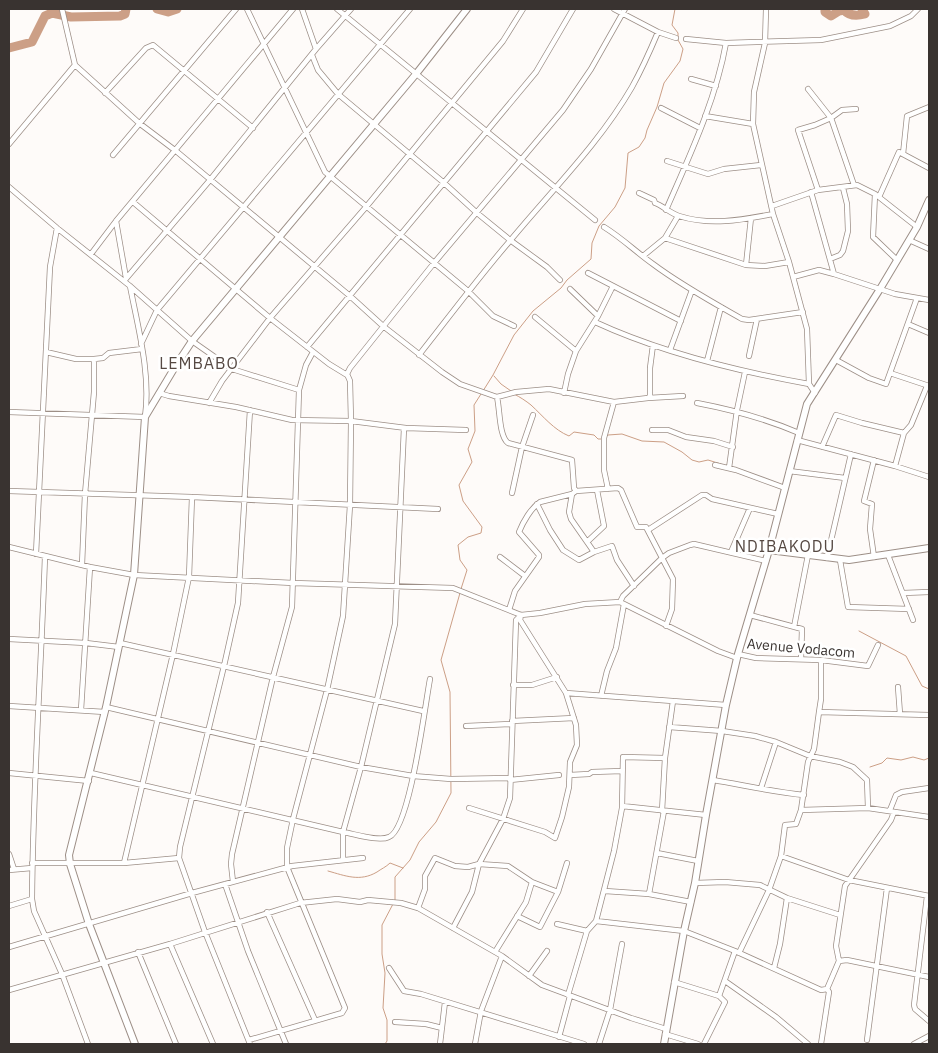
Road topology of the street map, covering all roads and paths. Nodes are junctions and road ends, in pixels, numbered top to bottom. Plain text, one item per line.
1 (236, 9) edge
2 (248, 9) edge
3 (293, 9) edge
4 (302, 9) edge
5 (337, 9) edge
6 (351, 9) edge
7 (410, 9) edge
8 (467, 9) edge
9 (523, 9) edge
10 (573, 9) edge
11 (614, 9) edge
12 (766, 9) edge
13 (918, 9) edge
14 (63, 11) edge
15 (624, 11) edge
16 (346, 16) junction
17 (658, 32) junction
18 (676, 38) dead end
19 (686, 39) dead end
20 (726, 43) junction
21 (765, 43) junction
22 (264, 44) junction
23 (380, 44) junction
24 (316, 50) junction
25 (312, 55) junction
26 (75, 65) junction
27 (184, 71) junction
28 (416, 74) junction
29 (691, 79) dead end
30 (716, 86) junction
31 (284, 88) junction
32 (808, 89) dead end
33 (105, 93) junction
34 (338, 94) junction
35 (218, 99) junction
36 (452, 103) junction
37 (929, 107) edge
38 (661, 108) dead end
39 (856, 109) dead end
40 (705, 116) junction
41 (831, 118) junction
42 (139, 123) junction
43 (374, 124) junction
44 (753, 124) junction
45 (253, 128) junction
46 (700, 128) junction
47 (486, 131) junction
48 (307, 132) junction
49 (9, 144) edge
50 (176, 151) junction
51 (408, 154) junction
52 (904, 154) junction
53 (113, 155) dead end
54 (520, 160) junction
55 (667, 161) dead end
56 (761, 165) junction
57 (685, 167) junction
58 (929, 168) edge
59 (330, 176) junction
60 (210, 180) junction
61 (443, 182) junction
62 (854, 186) junction
63 (9, 187) edge
64 (843, 188) junction
65 (556, 189) junction
66 (818, 190) junction
67 (811, 192) junction
68 (639, 193) dead end
69 (877, 196) junction
70 (929, 200) edge
71 (133, 202) junction
72 (772, 206) junction
73 (366, 207) junction
74 (244, 208) junction
75 (666, 210) junction
76 (477, 213) junction
77 (773, 214) junction
78 (678, 216) junction
79 (751, 218) junction
80 (595, 220) dead end
81 (116, 221) junction
82 (604, 227) dead end
83 (917, 227) junction
84 (57, 228) junction
85 (167, 231) junction
86 (400, 234) junction
87 (279, 237) junction
88 (664, 238) junction
89 (510, 240) junction
90 (909, 240) junction
91 (929, 249) edge
92 (91, 254) junction
93 (643, 256) junction
94 (830, 259) junction
95 (200, 260) junction
96 (897, 260) junction
97 (789, 262) junction
98 (434, 263) junction
99 (746, 265) junction
100 (314, 266) junction
101 (588, 273) dead end
102 (834, 274) junction
103 (793, 277) junction
104 (125, 280) junction
105 (560, 280) dead end
106 (130, 286) junction
107 (613, 286) junction
108 (237, 289) junction
109 (570, 289) dead end
110 (880, 289) junction
111 (692, 290) junction
112 (468, 291) junction
113 (350, 296) junction
114 (916, 298) junction
115 (929, 300) edge
116 (721, 307) junction
117 (157, 310) junction
118 (803, 312) junction
119 (598, 316) junction
120 (535, 317) dead end
121 (270, 318) junction
122 (757, 320) junction
123 (681, 321) junction
124 (594, 322) junction
125 (908, 324) junction
126 (383, 326) junction
127 (514, 326) dead end
128 (929, 333) edge
129 (192, 341) junction
130 (653, 345) junction
131 (141, 347) junction
132 (307, 347) junction
133 (670, 350) junction
134 (46, 352) junction
135 (313, 352) junction
136 (576, 352) junction
137 (419, 355) junction
138 (749, 356) dead end
139 (94, 359) junction
140 (836, 360) junction
141 (707, 361) junction
142 (232, 369) junction
143 (746, 372) junction
144 (890, 373) junction
145 (348, 376) junction
146 (808, 384) junction
147 (928, 386) edge
148 (299, 390) junction
149 (160, 393) junction
150 (564, 393) junction
151 (815, 393) junction
152 (683, 396) dead end
153 (497, 397) junction
154 (648, 398) junction
155 (614, 402) junction
156 (209, 403) junction
157 (697, 403) dead end
158 (250, 410) junction
159 (737, 410) junction
160 (9, 412) edge
161 (42, 412) junction
162 (91, 414) junction
163 (533, 415) dead end
164 (145, 416) junction
165 (299, 421) junction
166 (351, 421) junction
167 (404, 428) junction
168 (466, 430) dead end
169 (652, 430) dead end
170 (904, 433) junction
171 (798, 437) junction
172 (522, 447) junction
173 (733, 447) junction
174 (822, 447) junction
175 (851, 454) junction
176 (874, 460) junction
177 (716, 465) dead end
178 (895, 466) junction
179 (729, 468) junction
180 (789, 471) junction
181 (929, 477) edge
182 (845, 478) junction
183 (785, 488) junction
184 (608, 489) junction
185 (597, 490) junction
186 (9, 491) edge
187 (39, 492) junction
188 (574, 492) junction
189 (85, 494) junction
190 (512, 494) dead end
191 (138, 496) junction
192 (192, 497) junction
193 (245, 500) junction
194 (295, 503) junction
195 (536, 504) junction
196 (350, 505) junction
197 (400, 507) junction
198 (750, 508) junction
199 (438, 509) dead end
200 (778, 514) junction
201 (648, 530) junction
202 (587, 542) junction
203 (9, 547) edge
204 (929, 548) edge
205 (769, 550) junction
206 (594, 552) junction
207 (731, 552) junction
208 (36, 554) junction
209 (808, 555) junction
210 (888, 555) junction
211 (45, 556) junction
212 (500, 557) dead end
213 (874, 557) junction
214 (662, 558) junction
215 (827, 558) junction
216 (840, 560) junction
217 (766, 561) junction
218 (82, 565) junction
219 (90, 567) junction
220 (134, 575) junction
221 (525, 576) junction
222 (189, 577) junction
223 (240, 580) junction
224 (293, 583) junction
225 (345, 585) junction
226 (634, 586) junction
227 (396, 587) junction
228 (929, 592) edge
229 (903, 594) junction
230 (622, 603) junction
231 (909, 609) junction
232 (509, 610) junction
233 (520, 615) junction
234 (750, 615) junction
235 (913, 620) dead end
236 (666, 626) junction
237 (794, 627) junction
238 (9, 639) edge
239 (42, 641) junction
240 (86, 643) junction
241 (120, 645) junction
242 (878, 645) dead end
243 (173, 654) junction
244 (738, 656) junction
245 (801, 659) junction
246 (821, 660) junction
247 (224, 666) junction
248 (273, 677) junction
249 (557, 677) junction
250 (430, 679) dead end
251 (513, 685) junction
252 (898, 687) dead end
253 (327, 690) junction
254 (566, 693) junction
255 (602, 696) junction
256 (376, 701) junction
257 (673, 701) junction
258 (9, 706) edge
259 (726, 706) junction
260 (40, 708) junction
261 (81, 710) junction
262 (106, 710) junction
263 (423, 711) junction
264 (819, 712) junction
265 (900, 714) junction
266 (929, 715) edge
267 (574, 718) junction
268 (157, 719) junction
269 (512, 723) junction
270 (466, 726) dead end
271 (670, 727) junction
272 (208, 731) junction
273 (722, 731) junction
274 (776, 742) junction
275 (259, 743) junction
276 (310, 754) junction
277 (810, 756) junction
278 (665, 758) junction
279 (362, 767) junction
280 (622, 771) junction
281 (9, 773) edge
282 (90, 773) junction
283 (35, 775) junction
284 (559, 775) dead end
285 (570, 775) junction
286 (413, 776) junction
287 (510, 779) junction
288 (713, 780) junction
289 (89, 781) junction
290 (142, 784) junction
291 (761, 788) junction
292 (929, 788) edge
293 (804, 795) junction
294 (192, 796) junction
295 (622, 806) junction
296 (243, 808) junction
297 (469, 808) dead end
298 (868, 808) junction
299 (801, 810) junction
300 (663, 811) junction
301 (892, 811) junction
302 (706, 815) junction
303 (929, 817) edge
304 (503, 819) junction
305 (293, 820) junction
306 (343, 832) junction
307 (657, 853) junction
308 (9, 854) edge
309 (781, 856) junction
310 (179, 858) junction
311 (363, 858) dead end
312 (343, 860) junction
313 (698, 861) junction
314 (124, 862) junction
315 (567, 863) dead end
316 (70, 864) junction
317 (479, 864) junction
318 (32, 865) junction
319 (287, 867) junction
320 (11, 869) edge
321 (849, 880) junction
322 (233, 882) junction
323 (532, 882) junction
324 (695, 882) junction
325 (225, 884) junction
326 (887, 888) junction
327 (769, 890) junction
328 (605, 891) junction
329 (558, 892) junction
330 (192, 893) junction
331 (649, 894) junction
332 (928, 896) edge
333 (787, 898) junction
334 (32, 899) junction
335 (691, 902) junction
336 (300, 903) junction
337 (9, 906) edge
338 (418, 908) junction
339 (268, 912) junction
340 (840, 915) junction
341 (517, 916) junction
342 (596, 921) junction
343 (237, 922) junction
344 (88, 924) junction
345 (557, 924) dead end
346 (453, 928) junction
347 (587, 931) junction
348 (684, 931) junction
349 (205, 932) junction
350 (44, 936) junction
351 (170, 944) junction
352 (622, 944) dead end
353 (9, 947) edge
354 (547, 950) dead end
355 (138, 952) junction
356 (494, 952) junction
357 (737, 952) junction
358 (502, 956) junction
359 (839, 961) junction
360 (104, 962) junction
361 (877, 967) junction
362 (389, 968) dead end
363 (774, 968) junction
364 (62, 974) junction
365 (919, 975) junction
366 (529, 976) junction
367 (929, 977) edge
368 (725, 981) junction
369 (674, 982) junction
370 (827, 989) junction
371 (9, 990) edge
372 (569, 995) junction
373 (720, 996) junction
374 (445, 1002) junction
375 (610, 1010) junction
376 (481, 1012) junction
377 (315, 1020) junction
378 (929, 1021) edge
379 (395, 1022) dead end
380 (442, 1028) junction
381 (282, 1031) junction
382 (666, 1032) junction
383 (929, 1036) edge
384 (559, 1037) junction
385 (866, 1040) dead end
386 (250, 1042) edge
387 (88, 1044) edge
388 (135, 1044) edge
389 (176, 1044) edge
390 (213, 1044) edge
391 (286, 1044) edge
392 (440, 1044) edge
393 (474, 1044) edge
394 (582, 1044) edge
395 (599, 1044) edge
396 (664, 1044) edge
397 (698, 1044) edge
398 (704, 1044) edge
399 (808, 1044) edge
400 (820, 1044) edge
401 (914, 1044) edge

1 - 27 street
2 - 22 street
3 - 22 street
4 - 24 street
5 - 16 street
6 - 16 street
7 - 23 street
8 - 28 street
9 - 36 street
10 - 47 street
11 - 15 street
12 - 21 street
13 - 21 street
14 - 26 street
15 - 17 street
15 - 54 street
16 - 23 street
16 - 24 street
17 - 18 street
17 - 65 street
19 - 20 street
20 - 21 street
20 - 30 street
21 - 44 street
22 - 31 street
22 - 35 street
23 - 28 street
23 - 34 street
24 - 25 street
25 - 31 street
25 - 34 street
26 - 33 street
26 - 49 street
27 - 33 street
27 - 35 street
27 - 42 street
28 - 36 street
28 - 43 street
29 - 30 street
30 - 40 street
31 - 45 street
31 - 48 street
32 - 41 street
33 - 42 street
34 - 43 street
34 - 48 street
35 - 45 street
35 - 50 street
36 - 47 street
36 - 51 street
37 - 52 street
38 - 46 street
39 - 41 street
40 - 44 street
40 - 46 street
41 - 62 street
41 - 66 street
42 - 50 street
42 - 53 street
43 - 51 street
43 - 59 street
44 - 56 street
45 - 60 street
46 - 57 street
47 - 54 street
47 - 61 street
48 - 59 street
48 - 74 street
50 - 60 street
50 - 71 street
51 - 61 street
51 - 73 street
52 - 58 street
52 - 69 street
54 - 65 street
54 - 76 street
55 - 57 street
56 - 57 street
56 - 72 street
57 - 75 street
59 - 73 street
59 - 87 street
60 - 74 street
60 - 85 street
61 - 76 street
61 - 86 street
62 - 64 street
62 - 69 street
63 - 84 street
64 - 66 street
64 - 94 street
65 - 80 street
65 - 89 street
66 - 67 street
67 - 72 street
67 - 94 street
68 - 75 street
69 - 83 street
69 - 96 street
70 - 83 street
71 - 81 street
71 - 85 street
72 - 77 street
73 - 86 street
73 - 100 street
74 - 87 street
74 - 95 street
75 - 78 street
76 - 89 street
76 - 98 street
77 - 79 street
77 - 97 street
78 - 79 street
78 - 88 street
79 - 99 street
81 - 92 street
81 - 104 street
82 - 93 street
83 - 90 street
84 - 92 street
84 - 134 street
85 - 95 street
85 - 104 street
86 - 98 street
86 - 113 street
87 - 100 street
87 - 108 street
88 - 93 street
88 - 99 street
89 - 105 street
89 - 112 street
90 - 91 street
90 - 96 street
92 - 104 street
93 - 111 street
94 - 102 street
95 - 108 street
95 - 117 street
96 - 110 street
97 - 99 street
97 - 103 street
98 - 112 street
98 - 126 street
100 - 113 street
100 - 121 street
101 - 107 street
102 - 103 street
102 - 110 street
103 - 118 street
104 - 106 street
106 - 117 street
106 - 131 street
107 - 119 street
107 - 123 street
108 - 121 street
108 - 129 street
109 - 119 street
110 - 114 street
110 - 140 street
111 - 116 street
111 - 123 street
112 - 127 street
112 - 137 street
113 - 126 street
113 - 132 street
114 - 115 street
114 - 125 street
116 - 122 street
116 - 141 street
117 - 129 street
117 - 131 street
118 - 122 street
118 - 146 street
119 - 124 street
120 - 136 street
121 - 132 street
121 - 142 street
122 - 138 street
123 - 133 street
124 - 130 street
124 - 136 street
125 - 128 street
125 - 144 street
126 - 137 street
126 - 145 street
129 - 142 street
129 - 149 street
130 - 133 street
130 - 154 street
131 - 139 street
131 - 164 street
132 - 135 street
133 - 141 street
134 - 139 street
134 - 161 street
135 - 145 street
135 - 148 street
136 - 150 street
137 - 153 street
139 - 162 street
140 - 144 street
140 - 151 street
141 - 143 street
142 - 148 street
142 - 156 street
143 - 146 street
143 - 159 street
144 - 147 street
145 - 166 street
146 - 151 street
147 - 170 street
148 - 165 street
149 - 156 street
149 - 164 street
150 - 153 street
150 - 155 street
151 - 171 street
152 - 154 street
153 - 172 street
154 - 155 street
155 - 184 street
156 - 158 street
157 - 159 street
158 - 165 street
158 - 193 street
159 - 171 street
159 - 173 street
160 - 161 street
161 - 162 street
161 - 187 street
162 - 164 street
162 - 189 street
163 - 172 street
164 - 191 street
165 - 166 street
165 - 194 street
166 - 167 street
166 - 196 street
167 - 168 street
167 - 197 street
169 - 173 street
170 - 174 street
170 - 178 street
171 - 174 street
171 - 180 street
172 - 188 street
172 - 190 street
173 - 179 street
174 - 175 street
175 - 176 street
175 - 182 street
176 - 178 street
176 - 213 street
177 - 179 street
178 - 181 street
179 - 183 street
180 - 182 street
180 - 183 street
182 - 215 street
183 - 200 street
184 - 185 street
184 - 201 street
185 - 188 street
185 - 202 street
186 - 187 street
187 - 189 street
187 - 208 street
188 - 195 street
188 - 202 street
189 - 191 street
189 - 218 street
191 - 192 street
191 - 220 street
192 - 193 street
192 - 222 street
193 - 194 street
193 - 223 street
194 - 196 street
194 - 224 street
195 - 206 street
195 - 221 street
196 - 197 street
196 - 225 street
197 - 199 street
197 - 227 street
198 - 200 street
198 - 201 street
198 - 207 street
200 - 205 street
201 - 214 street
202 - 206 street
203 - 208 street
204 - 210 street
205 - 209 street
205 - 217 street
206 - 226 street
207 - 214 street
207 - 217 street
208 - 211 street
209 - 215 street
209 - 237 street
210 - 213 street
210 - 229 street
211 - 218 street
211 - 239 street
212 - 221 street
213 - 216 street
214 - 226 street
214 - 236 street
215 - 216 street
216 - 231 street
217 - 234 street
218 - 219 street
219 - 220 street
219 - 240 street
220 - 222 street
220 - 241 street
221 - 232 street
222 - 223 street
222 - 243 street
223 - 224 street
223 - 247 street
224 - 225 street
224 - 248 street
225 - 227 street
225 - 253 street
226 - 230 street
227 - 232 street
227 - 256 street
228 - 229 street
229 - 231 street
230 - 233 street
230 - 236 street, Avenue Vodacom
230 - 255 street
231 - 235 street
232 - 233 street
233 - 249 street
233 - 251 street
234 - 237 street
234 - 244 street
236 - 244 street, Avenue Vodacom
237 - 245 street
238 - 239 street
239 - 240 street
239 - 260 street
240 - 241 street
240 - 261 street
241 - 243 street
241 - 262 street
242 - 246 street, Avenue Vodacom
243 - 247 street
243 - 268 street
244 - 245 street, Avenue Vodacom
244 - 259 street
245 - 246 street, Avenue Vodacom
246 - 264 street
247 - 248 street
247 - 272 street
248 - 253 street
248 - 275 street
249 - 251 street
249 - 254 street
250 - 263 street
251 - 269 street
252 - 265 street
253 - 256 street
253 - 276 street
254 - 255 street
254 - 267 street
255 - 257 street
256 - 263 street
256 - 279 street
257 - 259 street
257 - 271 street
258 - 260 street
259 - 273 street
260 - 261 street
260 - 283 street
261 - 262 street
262 - 268 street
262 - 282 street
263 - 286 street
264 - 265 street
264 - 277 street
265 - 266 street
267 - 269 street
267 - 285 street
268 - 272 street
268 - 290 street
269 - 270 street
269 - 287 street
271 - 273 street
271 - 278 street
272 - 275 street
272 - 294 street
273 - 274 street
273 - 288 street
274 - 277 street
274 - 291 street
275 - 276 street
275 - 296 street
276 - 279 street
276 - 305 street
277 - 293 street
277 - 298 street
278 - 280 street
278 - 300 street
279 - 286 street
279 - 306 street
280 - 285 street
280 - 295 street
281 - 283 street
282 - 289 street
282 - 290 street
283 - 289 street
283 - 318 street
284 - 287 street
285 - 304 street
286 - 287 street
286 - 306 street
287 - 304 street
288 - 291 street
288 - 302 street
289 - 316 street
290 - 294 street
290 - 314 street
291 - 293 street
292 - 301 street
293 - 299 street
294 - 296 street
294 - 310 street
295 - 300 street
295 - 328 street
296 - 305 street
296 - 322 street
297 - 304 street
298 - 299 street
298 - 301 street
299 - 309 street
300 - 302 street
300 - 307 street
301 - 303 street
301 - 321 street
302 - 313 street
304 - 317 street
305 - 306 street
305 - 319 street
306 - 312 street
307 - 313 street
307 - 331 street
308 - 320 street
309 - 321 street
309 - 327 street
310 - 314 street
310 - 330 street
311 - 312 street
312 - 319 street
313 - 324 street
314 - 316 street
315 - 329 street
316 - 318 street
316 - 344 street
317 - 323 street
317 - 338 street
317 - 346 street
318 - 320 street
318 - 334 street
319 - 322 street
319 - 336 street
321 - 326 street
321 - 340 street
322 - 325 street
323 - 329 street
323 - 341 street
324 - 327 street
324 - 335 street
325 - 330 street
325 - 343 street
326 - 332 street
326 - 361 street
327 - 333 street
327 - 357 street
328 - 331 street
328 - 342 street
329 - 341 street
330 - 344 street
330 - 349 street
331 - 335 street
332 - 365 street
333 - 340 street
333 - 363 street
334 - 337 street
334 - 350 street
335 - 348 street
336 - 338 street
336 - 339 street
336 - 377 street
338 - 346 street
339 - 343 street
339 - 377 street
340 - 359 street
341 - 356 street
342 - 347 street
342 - 348 street
343 - 349 street
343 - 381 street
344 - 350 street
344 - 360 street
345 - 347 street
346 - 356 street
347 - 372 street
348 - 357 street
348 - 369 street
349 - 351 street
349 - 386 street
350 - 353 street
350 - 364 street
351 - 355 street
351 - 390 street
352 - 375 street
354 - 366 street
355 - 360 street
355 - 389 street
356 - 358 street
357 - 363 street
357 - 368 street
358 - 366 street
358 - 376 street
359 - 361 street
359 - 370 street
360 - 364 street
360 - 388 street
361 - 365 street
361 - 385 street
362 - 374 street
363 - 370 street
364 - 371 street
364 - 387 street
365 - 367 street
365 - 378 street
366 - 372 street
368 - 373 street
368 - 399 street
369 - 373 street
369 - 382 street
370 - 400 street
372 - 375 street
372 - 384 street
373 - 398 street
374 - 376 street
374 - 380 street
375 - 382 street
375 - 395 street
376 - 384 street
376 - 393 street
377 - 381 street
379 - 380 street
380 - 392 street
381 - 386 street
381 - 391 street
382 - 396 street
382 - 397 street
383 - 401 street
384 - 394 street

